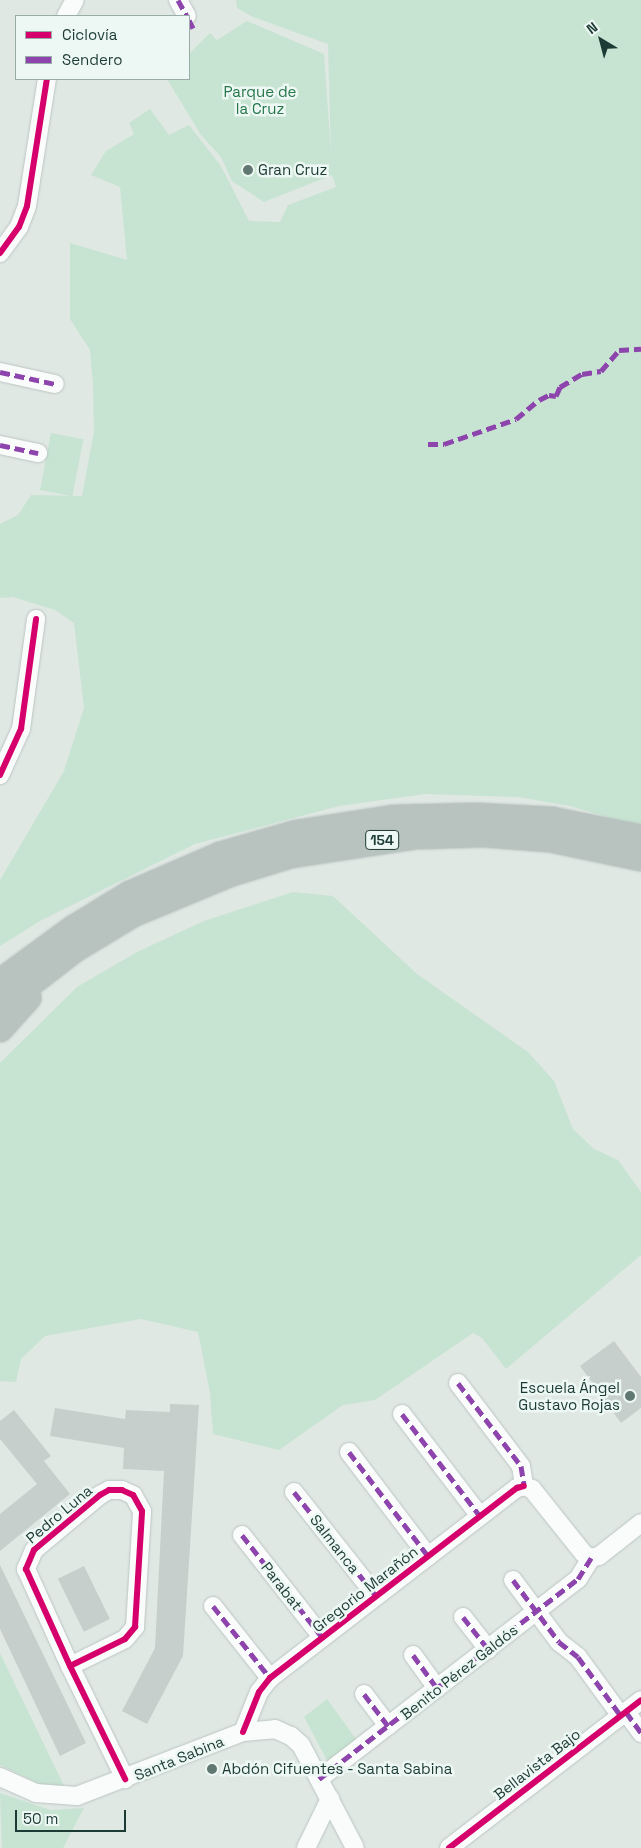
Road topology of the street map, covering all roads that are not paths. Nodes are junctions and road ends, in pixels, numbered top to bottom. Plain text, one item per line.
1 (75, 0) edge
2 (178, 0) edge
3 (67, 15) edge
4 (187, 15) edge
5 (47, 80) edge
6 (0, 252) edge
7 (0, 372) edge
8 (56, 384) dead end
9 (0, 445) edge
10 (38, 453) dead end
11 (36, 619) dead end
12 (0, 775) edge
13 (641, 838) edge
14 (641, 858) edge
15 (130, 894) junction
16 (75, 949) junction
17 (0, 960) edge
18 (0, 982) edge
19 (0, 1006) edge
20 (0, 1029) edge
21 (458, 1383) dead end
22 (402, 1414) dead end
23 (349, 1452) dead end
24 (524, 1486) junction
25 (294, 1492) dead end
26 (480, 1516) junction
27 (641, 1523) edge
28 (242, 1535) dead end
29 (428, 1556) junction
30 (591, 1558) junction
31 (513, 1580) dead end
32 (376, 1596) junction
33 (213, 1606) dead end
34 (537, 1611) junction
35 (463, 1617) dead end
36 (322, 1637) junction
37 (488, 1649) junction
38 (413, 1655) dead end
39 (70, 1666) junction
40 (270, 1678) junction
41 (437, 1688) junction
42 (364, 1694) dead end
43 (641, 1700) edge
44 (624, 1714) junction
45 (388, 1726) junction
46 (243, 1732) junction
47 (641, 1734) edge
48 (0, 1777) edge
49 (125, 1780) junction
50 (319, 1780) junction
51 (330, 1799) junction
52 (306, 1848) edge
53 (355, 1848) edge
54 (449, 1848) edge

1 - 3 street
2 - 4 street
5 - 6 street
7 - 8 street
9 - 10 street
11 - 12 street
13 - 15 highway, 154
14 - 16 highway, 154
15 - 17 highway
15 - 18 highway, 154
16 - 19 highway, 154
16 - 20 highway
21 - 24 street
22 - 26 street
23 - 29 street
24 - 26 street, Gregorio Marañón
24 - 30 street
25 - 32 street, Salmanca
26 - 29 street, Gregorio Marañón
27 - 30 street
28 - 36 street, Parabat
29 - 32 street, Gregorio Marañón
30 - 34 street, Benito Pérez Galdós
31 - 34 street
32 - 36 street, Gregorio Marañón
33 - 40 street
34 - 37 street, Benito Pérez Galdós
34 - 44 street
35 - 37 street
36 - 40 street, Gregorio Marañón
37 - 41 street, Benito Pérez Galdós
38 - 41 street
39 - 39 street, Pedro Luna
39 - 49 street, Pedro Luna
40 - 46 street, Gregorio Marañón
41 - 45 street, Benito Pérez Galdós
42 - 45 street
43 - 44 street, Bellavista Bajo
44 - 47 street
44 - 54 street, Bellavista Bajo
45 - 50 street, Benito Pérez Galdós
46 - 49 street, Santa Sabina
46 - 50 street, Santa Sabina
48 - 49 street, Santa Sabina
50 - 51 street, Santa Sabina
51 - 52 street
51 - 53 street, Santa Sabina

